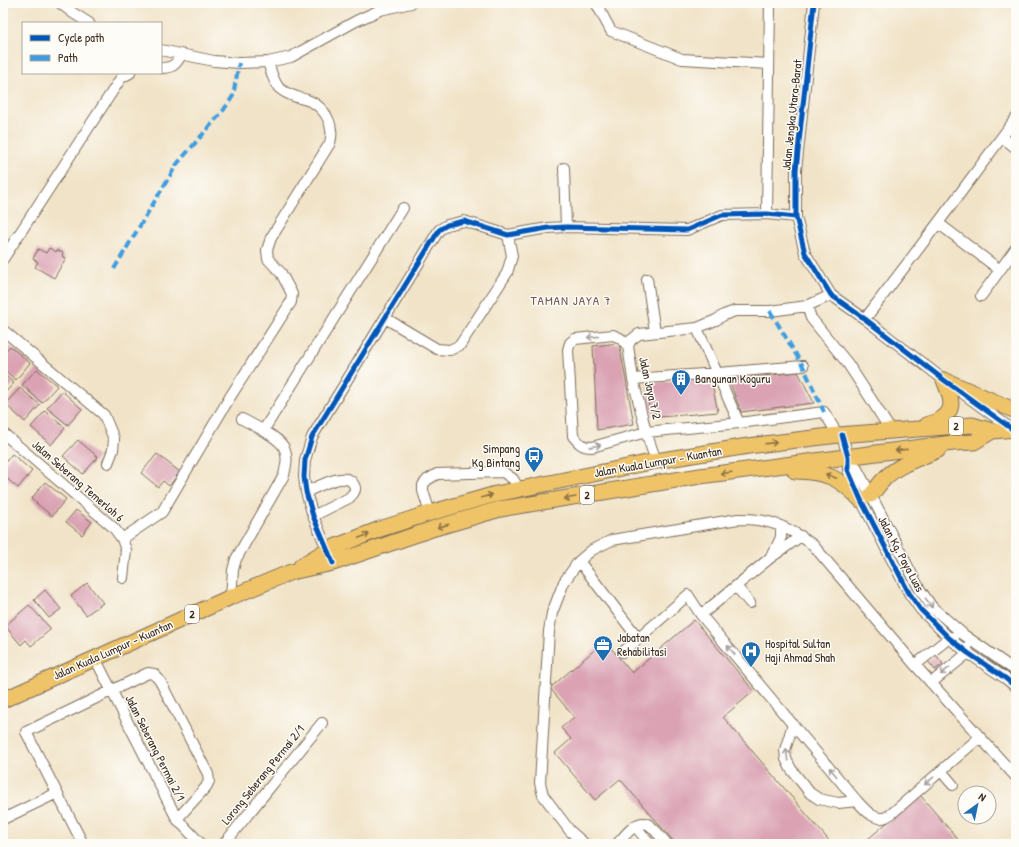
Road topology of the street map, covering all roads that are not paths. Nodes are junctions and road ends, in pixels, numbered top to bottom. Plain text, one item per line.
1 (60, 3) edge
2 (411, 3) edge
3 (596, 3) edge
4 (770, 3) edge
5 (814, 3) edge
6 (87, 22) edge
7 (162, 50) edge
8 (181, 55) junction
9 (268, 62) junction
10 (769, 64) junction
11 (162, 68) edge
12 (128, 74) edge
13 (1016, 118) edge
14 (1002, 137) junction
15 (1016, 148) edge
16 (564, 168) dead end
17 (403, 208) dead end
18 (767, 214) junction
19 (796, 217) junction
20 (938, 223) junction
21 (566, 227) junction
22 (508, 235) junction
23 (1016, 248) edge
24 (3, 259) edge
25 (1000, 270) junction
26 (647, 279) dead end
27 (831, 295) junction
28 (981, 296) dead end
29 (807, 306) junction
30 (385, 318) junction
31 (865, 319) junction
32 (696, 328) junction
33 (3, 330) edge
34 (655, 332) junction
35 (628, 346) junction
36 (803, 366) dead end
37 (718, 373) junction
38 (633, 379) junction
39 (944, 380) junction
40 (1016, 411) edge
41 (242, 419) dead end
42 (739, 423) junction
43 (918, 429) junction
44 (263, 431) junction
45 (891, 431) junction
46 (992, 431) junction
47 (1015, 431) edge
48 (3, 432) edge
49 (646, 432) junction
50 (840, 435) junction
51 (953, 443) junction
52 (848, 457) junction
53 (656, 461) junction
54 (108, 463) dead end
55 (744, 471) junction
56 (519, 489) junction
57 (306, 492) junction
58 (866, 497) junction
59 (430, 513) junction
60 (313, 516) junction
61 (781, 526) junction
62 (800, 536) junction
63 (122, 539) junction
64 (330, 556) junction
65 (770, 558) junction
66 (579, 561) junction
67 (123, 578) dead end
68 (736, 586) junction
69 (231, 597) junction
70 (750, 603) dead end
71 (702, 615) junction
72 (964, 635) junction
73 (638, 638) junction
74 (949, 638) junction
75 (623, 652) dead end
76 (968, 653) junction
77 (95, 658) junction
78 (915, 665) junction
79 (1016, 671) edge
80 (931, 683) junction
81 (1016, 687) edge
82 (111, 691) junction
83 (3, 700) edge
84 (322, 723) dead end
85 (793, 724) junction
86 (980, 737) junction
87 (941, 771) junction
88 (1016, 777) edge
89 (953, 785) dead end
90 (57, 793) junction
91 (857, 801) junction
92 (3, 819) edge
93 (177, 819) junction
94 (635, 826) junction
95 (83, 844) edge
96 (201, 844) edge
97 (224, 844) edge
98 (585, 844) edge
99 (617, 844) edge
100 (650, 844) edge
101 (667, 844) edge

1 - 6 street
2 - 9 street
3 - 10 street
4 - 10 street
5 - 19 street, Jalan Jengka Utara-Barat
7 - 8 street
8 - 9 street
8 - 11 street
9 - 63 street
10 - 18 street
12 - 24 street
13 - 14 street
14 - 15 street
14 - 20 street
16 - 21 street
17 - 44 street
18 - 19 street
18 - 21 street
19 - 27 street, Jalan Jengka Utara-Barat
20 - 25 street
20 - 31 street
21 - 22 street
22 - 30 street
22 - 30 street
23 - 25 street
25 - 28 street
26 - 34 street
27 - 29 street, Jalan Jaya 7/2
27 - 31 street, Jalan Jengka Utara-Barat
29 - 32 street, Jalan Jaya 7/2
29 - 45 street
30 - 57 street
31 - 39 street, Jalan Jengka Utara-Barat
32 - 34 street, Jalan Jaya 7/2
32 - 37 street
33 - 54 street
34 - 35 street, Jalan Jaya 7/2
35 - 38 street, Jalan Jaya 7/2
35 -> 49 street
36 - 37 street
37 - 38 street
37 - 42 street
38 - 49 street, Jalan Jaya 7/2
39 - 40 highway
39 - 43 highway
39 - 47 street, Jalan Jengka Utara-Barat
41 - 44 street
42 - 49 street
42 - 50 street, Jalan Kg. Paya Luas
43 - 45 highway, Jalan Kuala Lumpur - Kuantan / 2
43 - 46 highway, Jalan Kuala Lumpur - Kuantan / 2
44 - 69 street
45 - 50 highway, Jalan Kuala Lumpur - Kuantan / 2
46 - 47 highway, Jalan Kuala Lumpur - Kuantan / 2
46 - 51 highway, Jalan Kuala Lumpur - Kuantan / 2
48 - 63 street, Jalan Seberang Temerloh 6
49 - 53 street, Jalan Jaya 7/2
50 - 52 street, Jalan Kg. Paya Luas
53 -> 50 highway, Jalan Kuala Lumpur - Kuantan / 2
51 -> 52 highway, Jalan Kuala Lumpur - Kuantan / 2
51 - 58 highway
52 - 55 highway, Jalan Kuala Lumpur - Kuantan / 2
52 - 58 street, Jalan Kg. Paya Luas
53 - 56 highway, Jalan Kuala Lumpur - Kuantan / 2
58 -> 55 highway
55 -> 64 highway, Jalan Kuala Lumpur - Kuantan / 2
59 -> 56 highway, Jalan Kuala Lumpur - Kuantan / 2
56 - 59 street
57 - 60 street
57 - 60 street
58 -> 72 street, Jalan Kg. Paya Luas
58 - 74 street, Jalan Kg. Paya Luas
64 -> 59 highway, Jalan Kuala Lumpur - Kuantan / 2
60 - 64 street
61 - 62 street
61 - 65 street
61 - 66 street
62 - 65 street
62 - 78 street
63 - 67 street, Jalan Seberang Temerloh 6
64 - 69 highway, Jalan Kuala Lumpur - Kuantan / 2
65 - 68 street
66 - 73 street
66 - 98 street
68 - 70 street
68 - 71 street
69 - 77 highway, Jalan Kuala Lumpur - Kuantan / 2
71 - 73 street
85 -> 71 street
72 - 74 street
72 - 76 street
72 - 79 street, Jalan Kg. Paya Luas
73 - 75 street
74 - 76 street, Jalan Kg. Paya Luas
74 - 78 street
76 -> 80 street
76 - 81 street, Jalan Kg. Paya Luas
77 - 82 street, Jalan Seberang Permai 2/1
77 - 83 highway, Jalan Kuala Lumpur - Kuantan / 2
78 - 80 street
80 - 86 street
82 - 90 street
82 - 93 street, Jalan Seberang Permai 2/1
82 - 93 street
84 - 97 street, Lorong Seberang Permai 2/1
91 -> 85 street
91 -> 85 street
86 - 87 street
86 - 88 street
87 - 89 street
87 -> 91 street
90 - 92 street
90 - 95 street
93 - 96 street, Jalan Seberang Permai 2/1
94 - 99 street
94 - 100 street
94 - 101 street

